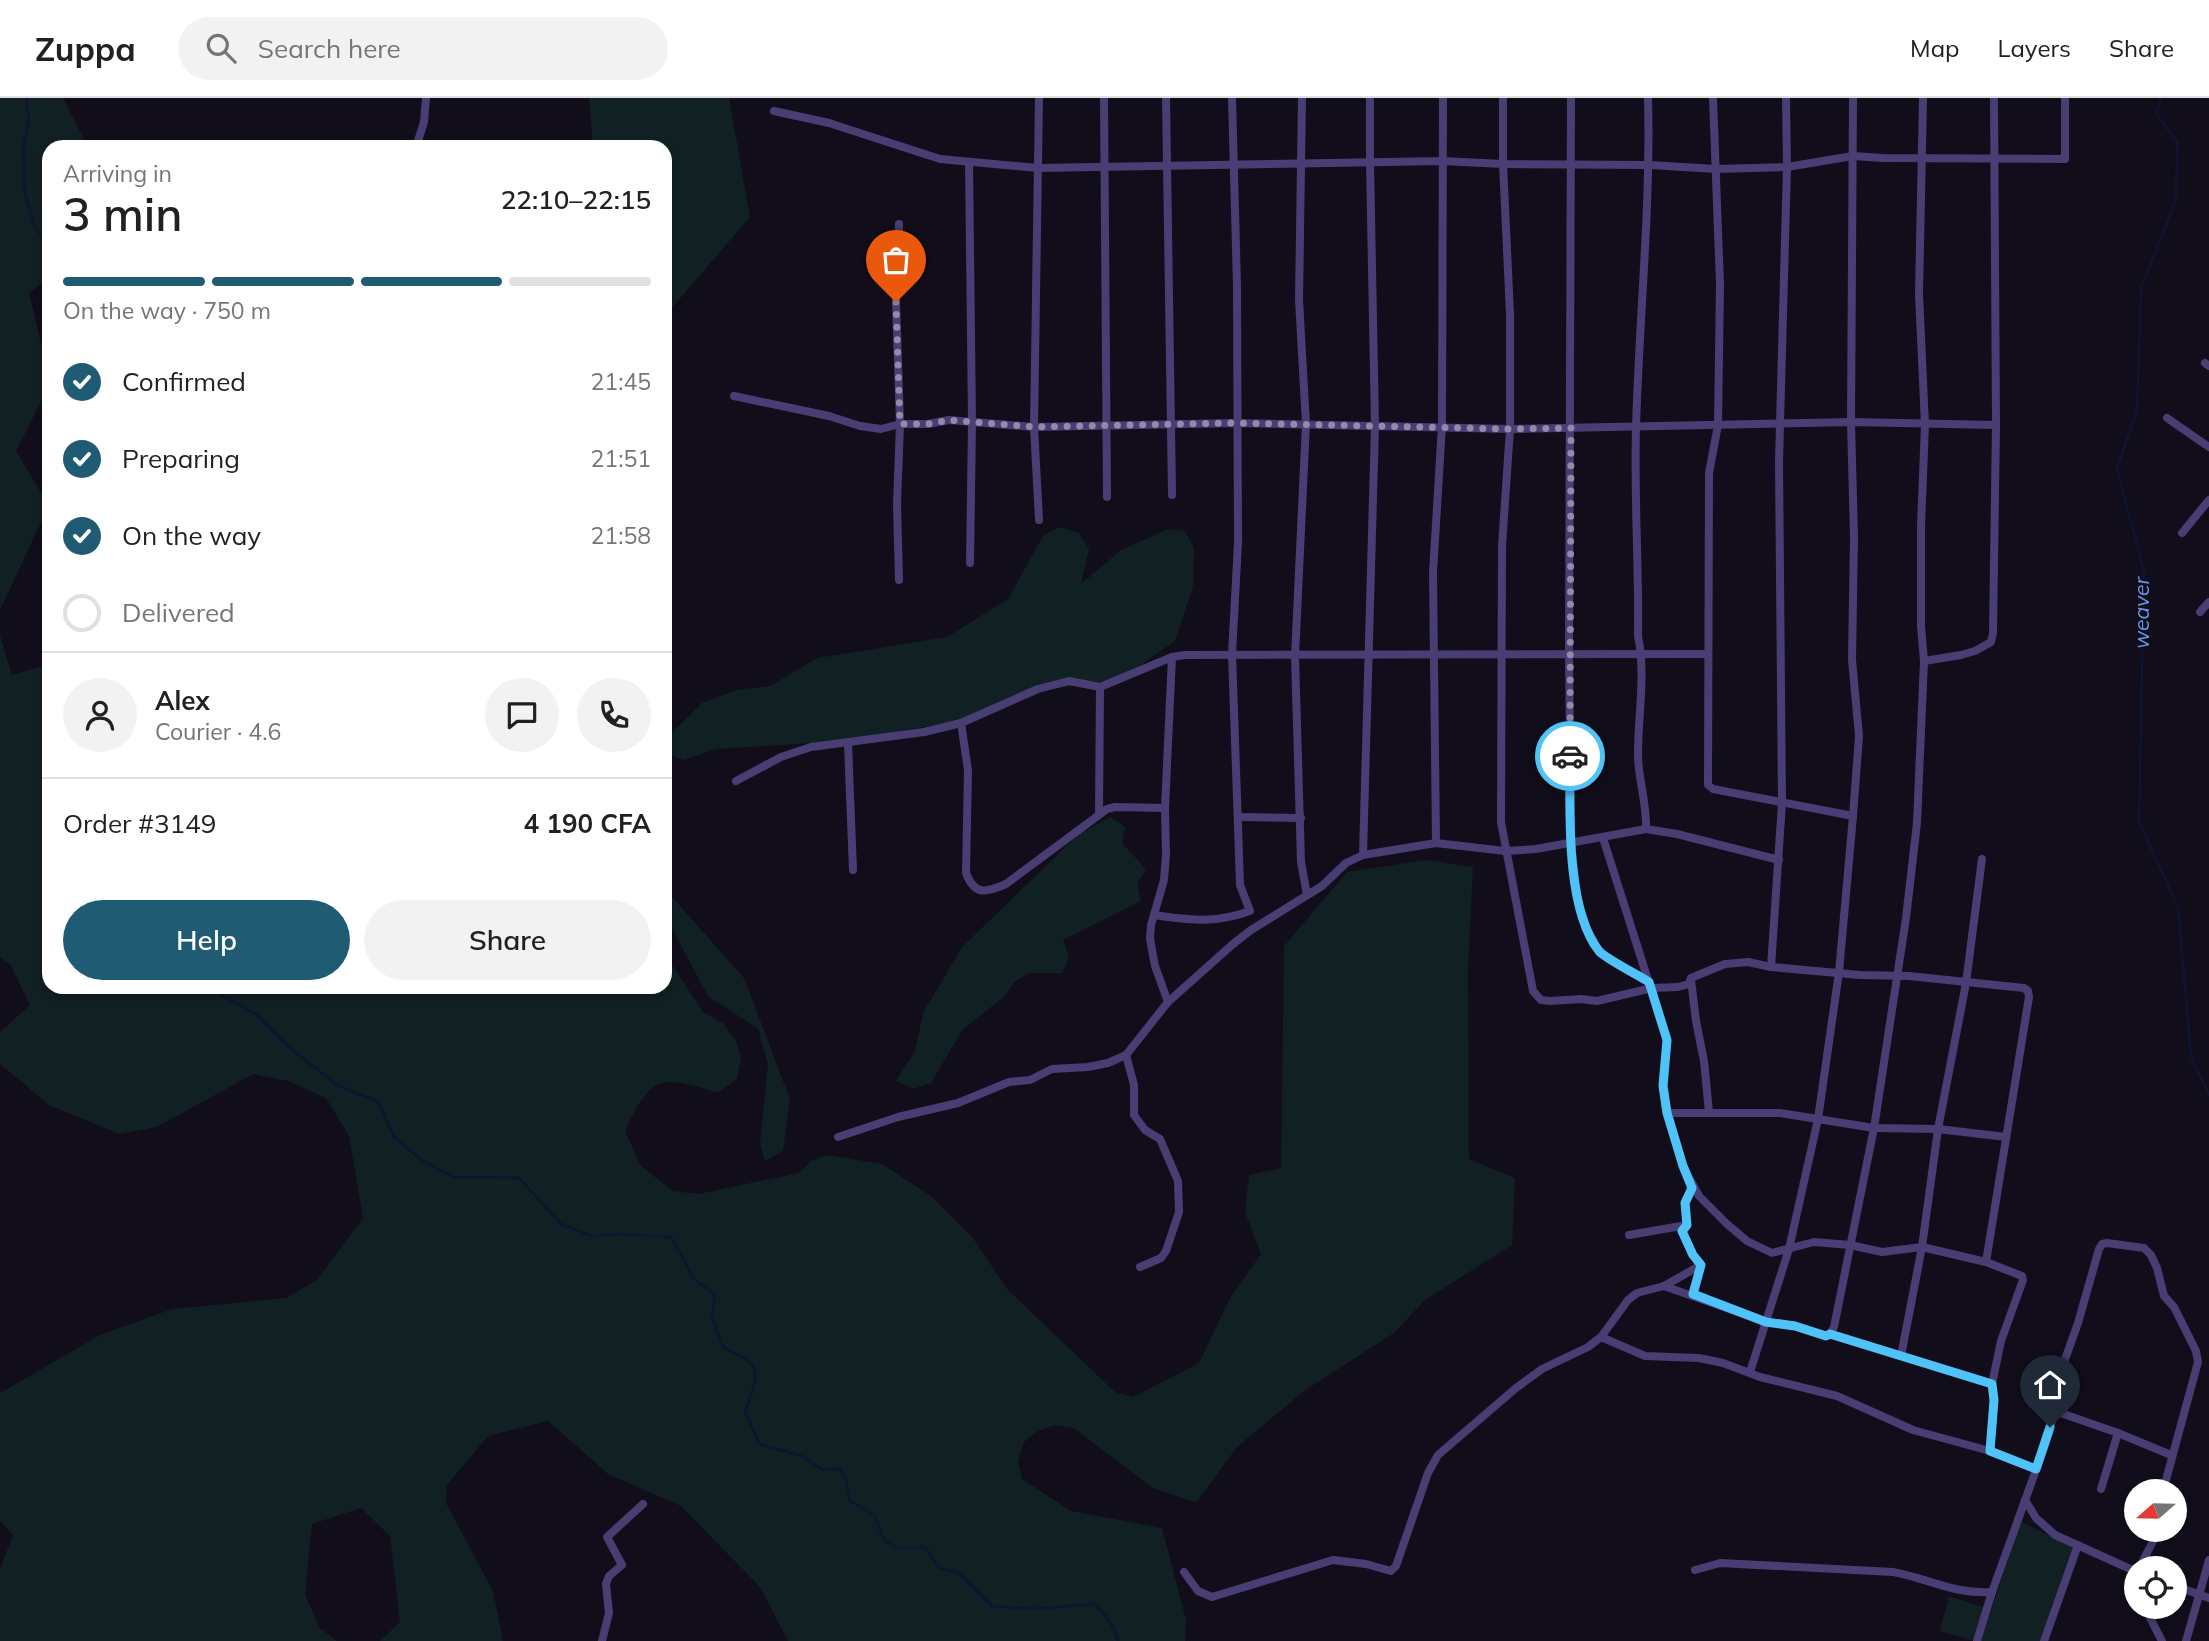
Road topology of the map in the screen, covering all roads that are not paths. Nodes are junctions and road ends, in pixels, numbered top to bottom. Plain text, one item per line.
1 (426, 98) edge
2 (1038, 98) edge
3 (1104, 98) edge
4 (1166, 98) edge
5 (1232, 98) edge
6 (1303, 98) edge
7 (1370, 98) edge
8 (1443, 98) edge
9 (1503, 98) edge
10 (1571, 98) edge
11 (1648, 98) edge
12 (1713, 98) edge
13 (1786, 98) edge
14 (1853, 98) edge
15 (1923, 98) edge
16 (1994, 98) edge
17 (2065, 98) edge
18 (775, 111) dead end
19 (418, 140) edge
20 (1853, 156) junction
21 (1922, 159) junction
22 (1994, 159) junction
23 (1443, 161) junction
24 (970, 162) junction
25 (1370, 162) junction
26 (1303, 163) junction
27 (1232, 164) junction
28 (1503, 164) junction
29 (1572, 165) junction
30 (1650, 165) junction
31 (1104, 166) junction
32 (1168, 167) junction
33 (1787, 167) junction
34 (1038, 168) junction
35 (1716, 169) junction
36 (899, 224) dead end
37 (734, 396) dead end
38 (2167, 418) dead end
39 (972, 422) junction
40 (1851, 422) junction
41 (1237, 423) junction
42 (900, 424) junction
43 (1170, 424) junction
44 (1306, 424) junction
45 (1780, 424) junction
46 (1718, 425) junction
47 (1925, 425) junction
48 (1996, 425) junction
49 (1376, 426) junction
50 (1442, 426) junction
51 (1034, 427) junction
52 (1108, 427) junction
53 (1636, 427) junction
54 (1571, 428) junction
55 (1510, 429) junction
56 (2209, 447) edge
57 (1172, 495) dead end
58 (1107, 496) dead end
59 (2209, 500) edge
60 (1039, 520) dead end
61 (2182, 533) dead end
62 (970, 563) dead end
63 (899, 580) dead end
64 (2209, 602) edge
65 (2200, 612) dead end
66 (1232, 654) junction
67 (1434, 654) junction
68 (1569, 654) junction
69 (1642, 654) junction
70 (1708, 654) junction
71 (1368, 655) junction
72 (1501, 655) junction
73 (1295, 656) junction
74 (1172, 657) junction
75 (1924, 661) junction
76 (1100, 687) junction
77 (961, 723) junction
78 (848, 744) junction
79 (736, 781) dead end
80 (1783, 803) junction
81 (1165, 808) junction
82 (1099, 814) junction
83 (1853, 816) junction
84 (1238, 817) junction
85 (1301, 818) junction
86 (1646, 829) junction
87 (1603, 838) junction
88 (1436, 843) junction
89 (1571, 844) junction
90 (1506, 851) junction
91 (1363, 855) junction
92 (1982, 859) dead end
93 (1779, 860) junction
94 (853, 870) dead end
95 (1307, 895) junction
96 (1250, 911) junction
97 (1154, 915) junction
98 (1257, 926) junction
99 (1771, 967) junction
100 (1839, 972) junction
101 (1896, 976) junction
102 (1691, 978) junction
103 (1966, 983) junction
104 (1651, 985) junction
105 (1168, 1002) junction
106 (1126, 1055) junction
107 (1709, 1112) junction
108 (1667, 1113) junction
109 (1818, 1119) junction
110 (1874, 1128) junction
111 (1938, 1129) junction
112 (838, 1137) dead end
113 (2006, 1137) junction
114 (1692, 1188) junction
115 (1687, 1225) junction
116 (1629, 1236) dead end
117 (1850, 1245) junction
118 (1922, 1247) junction
119 (1789, 1249) junction
120 (1986, 1262) junction
121 (1701, 1265) junction
122 (1140, 1266) dead end
123 (1664, 1286) junction
124 (1693, 1294) junction
125 (1766, 1322) junction
126 (1830, 1334) junction
127 (1601, 1337) junction
128 (1901, 1356) junction
129 (1750, 1372) junction
130 (1992, 1384) junction
131 (2055, 1411) junction
132 (2118, 1433) junction
133 (1990, 1451) junction
134 (2171, 1455) junction
135 (2036, 1469) junction
136 (2166, 1479) edge
137 (2101, 1489) dead end
138 (2025, 1500) junction
139 (643, 1504) dead end
140 (2078, 1545) junction
141 (2209, 1560) edge
142 (2124, 1564) edge
143 (1695, 1570) dead end
144 (1184, 1572) dead end
145 (2187, 1590) edge
146 (1992, 1592) junction
147 (2197, 1594) junction
148 (2209, 1598) edge
149 (2151, 1619) edge
150 (602, 1641) edge
151 (1977, 1641) edge
152 (2044, 1641) edge
153 (2162, 1641) edge
154 (2186, 1641) edge

1 - 19 street
2 - 34 street
3 - 31 street
4 - 32 street
5 - 27 street
6 - 26 street
7 - 25 street
8 - 23 street
9 - 28 street
10 - 29 street
11 - 30 street
12 - 35 street
13 - 33 street
14 - 20 street
15 - 21 street
16 - 22 street
17 - 22 street
18 - 24 street
20 - 21 street
20 - 33 street
20 - 40 street
21 - 22 street
21 - 47 street
22 - 48 street
23 - 25 street
23 - 28 street
23 - 50 street
24 - 34 street
24 - 39 street
25 - 26 street
25 - 49 street
26 - 27 street
26 - 44 street
27 - 32 street
27 - 41 street
28 - 29 street
28 - 55 street
29 - 30 street
29 - 54 street
30 - 35 street
30 - 53 street
31 - 32 street
31 - 34 street
31 - 52 street
32 - 43 street
33 - 35 street
33 - 45 street
34 - 51 street
35 - 46 street
36 - 42 street
37 - 42 street
38 - 56 street
39 - 42 street
39 - 51 street
39 - 62 street
40 - 45 street
40 - 47 street
40 - 83 street
41 - 43 street
41 - 44 street
41 - 66 street
42 - 63 street
43 - 52 street
43 - 57 street
44 - 49 street
44 - 73 street
45 - 46 street
45 - 80 street
46 - 53 street
46 - 70 street
47 - 48 street
47 - 75 street
48 - 75 street
49 - 50 street
49 - 71 street
50 - 55 street
50 - 67 street
51 - 52 street
51 - 60 street
52 - 58 street
53 - 54 street
53 - 69 street
54 - 55 street
54 - 68 street
55 - 72 street
59 - 61 street
64 - 65 street
66 - 73 street
66 - 74 street
66 - 84 street
67 - 71 street
67 - 72 street
67 - 88 street
68 - 69 street
68 - 72 street
68 - 89 street
69 - 70 street
69 - 86 street
70 - 80 street
71 - 73 street
71 - 91 street
72 - 90 street
73 - 85 street
74 - 76 street
74 - 81 street
75 - 101 street
76 - 77 street
76 - 82 street
77 - 78 street
77 - 82 street
78 - 79 street
78 - 94 street
80 - 83 street
80 - 93 street
81 - 82 street
81 - 97 street
83 - 100 street
84 - 85 street
84 - 96 street
85 - 95 street
86 - 87 street
86 - 93 street
87 - 89 street
87 - 104 street
88 - 90 street
88 - 91 street
89 - 90 street
89 - 104 street
90 - 104 street
91 - 95 street
92 - 103 street
93 - 99 street
95 - 98 street
96 - 97 street
96 - 98 street
97 - 105 street
98 - 105 street
99 - 100 street
99 - 102 street
100 - 101 street
100 - 109 street
101 - 103 street
101 - 110 street
102 - 104 street
102 - 107 street
103 - 111 street
103 - 113 street
104 - 108 street
105 - 106 street
106 - 112 street
106 - 122 street
107 - 108 street
107 - 109 street
108 - 114 street
109 - 110 street
109 - 119 street
110 - 111 street
110 - 117 street
111 - 113 street
111 - 118 street
113 - 120 street
114 - 115 street
114 - 119 street
115 - 116 street
115 - 121 street
117 - 118 street
117 - 119 street
117 - 126 street
118 - 120 street
118 - 128 street
119 - 125 street
120 - 130 street
121 - 123 street
121 - 124 street
123 - 124 street
123 - 127 street
124 - 125 street
125 - 126 street
125 - 129 street
126 - 128 street
127 - 129 street
127 - 144 street
128 - 130 street
129 - 133 street
130 - 133 street
131 - 132 street
131 - 134 street
131 - 135 street
132 - 134 street
132 - 137 street
133 - 135 street
134 - 136 street
135 - 138 street
138 - 140 street
138 - 146 street
139 - 150 street
140 - 142 street
140 - 152 street
141 - 147 street
143 - 146 street
145 - 147 street
146 - 151 street
147 - 148 street
147 - 154 street
149 - 153 street

